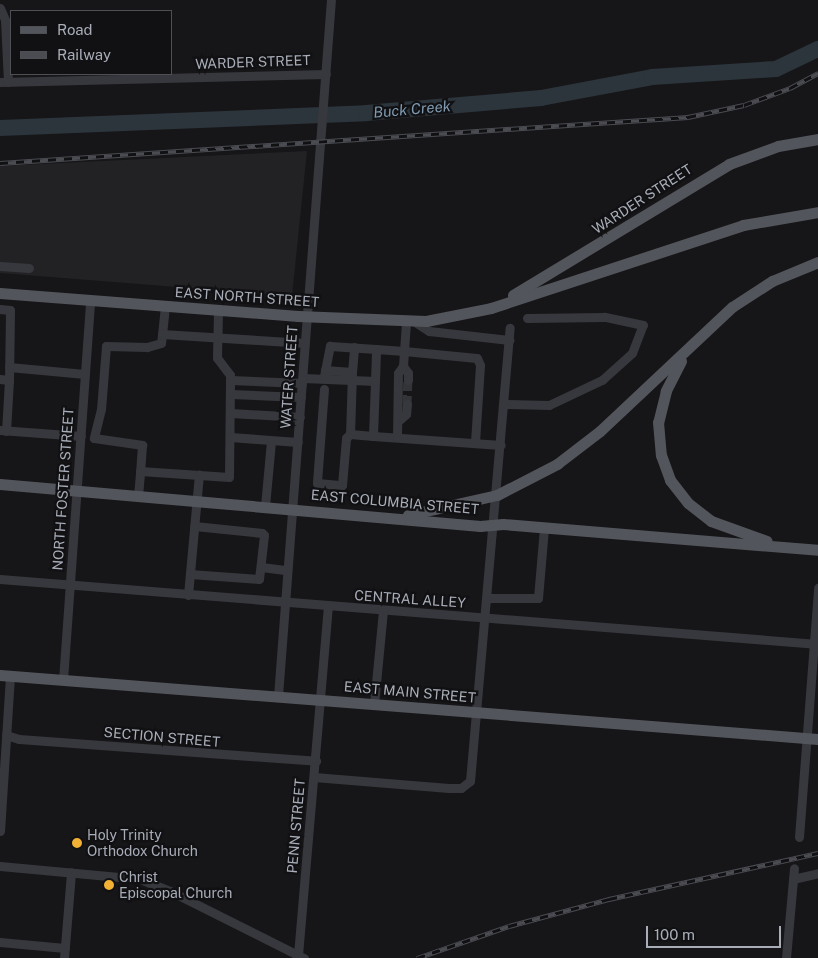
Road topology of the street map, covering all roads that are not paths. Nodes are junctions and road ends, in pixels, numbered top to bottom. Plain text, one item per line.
1 (332, 0) edge
2 (0, 8) edge
3 (326, 74) junction
4 (4, 82) edge
5 (818, 139) edge
6 (818, 212) edge
7 (818, 262) edge
8 (0, 266) edge
9 (29, 268) dead end
10 (6, 293) edge
11 (90, 300) junction
12 (165, 306) junction
13 (491, 308) junction
14 (0, 309) edge
15 (10, 310) junction
16 (218, 310) junction
17 (308, 317) junction
18 (527, 318) dead end
19 (410, 322) junction
20 (510, 328) dead end
21 (162, 334) junction
22 (216, 338) junction
23 (509, 340) junction
24 (306, 343) junction
25 (693, 344) junction
26 (354, 347) junction
27 (376, 349) junction
28 (404, 351) junction
29 (403, 366) junction
30 (9, 367) junction
31 (85, 374) junction
32 (352, 376) junction
33 (324, 379) junction
34 (4, 380) edge
35 (230, 380) junction
36 (303, 380) junction
37 (408, 380) tunnel mouth
38 (375, 381) junction
39 (231, 394) junction
40 (301, 397) junction
41 (407, 404) tunnel mouth
42 (504, 404) junction
43 (231, 413) junction
44 (300, 417) junction
45 (398, 421) junction
46 (3, 430) edge
47 (350, 434) junction
48 (81, 436) junction
49 (373, 436) junction
50 (397, 436) junction
51 (230, 437) junction
52 (270, 441) junction
53 (298, 442) junction
54 (475, 442) junction
55 (501, 445) junction
56 (140, 471) junction
57 (199, 475) junction
58 (0, 484) edge
59 (77, 491) junction
60 (497, 495) junction
61 (138, 496) junction
62 (197, 500) junction
63 (265, 506) junction
64 (293, 508) junction
65 (389, 518) junction
66 (495, 524) junction
67 (194, 526) junction
68 (544, 528) junction
69 (793, 548) junction
70 (818, 550) edge
71 (261, 567) junction
72 (287, 570) junction
73 (190, 574) junction
74 (0, 579) edge
75 (70, 585) junction
76 (818, 588) edge
77 (188, 595) junction
78 (489, 598) junction
79 (285, 602) junction
80 (328, 606) junction
81 (383, 610) junction
82 (487, 618) junction
83 (816, 644) edge
84 (5, 675) edge
85 (63, 680) junction
86 (278, 696) junction
87 (319, 700) junction
88 (374, 704) junction
89 (478, 712) junction
90 (6, 735) junction
91 (812, 738) edge
92 (316, 762) junction
93 (317, 778) junction
94 (0, 831) edge
95 (799, 837) dead end
96 (0, 866) edge
97 (794, 868) dead end
98 (70, 872) junction
99 (818, 873) edge
100 (793, 879) junction
101 (0, 942) edge
102 (65, 948) junction
103 (301, 957) edge
104 (64, 958) edge
105 (786, 958) edge

1 - 3 street, WATER STREET
2 - 4 street
3 - 4 street, WARDER STREET
3 - 17 street, WATER STREET
5 - 13 main road, WARDER STREET
6 - 13 main road
7 - 25 main road
8 - 9 street
10 - 11 main road, EAST NORTH STREET
10 - 15 street
11 - 12 main road, EAST NORTH STREET
11 - 31 street, NORTH FOSTER STREET
12 - 16 main road, EAST NORTH STREET
12 - 21 street
13 - 19 main road, EAST NORTH STREET
14 - 15 street
15 - 30 street
16 - 17 main road, EAST NORTH STREET
16 - 22 street
17 - 19 main road, EAST NORTH STREET
17 - 24 street, WATER STREET
18 - 42 street
19 - 23 street
19 - 28 street
20 - 23 street
21 - 22 street
21 - 56 street
22 - 24 street
22 - 35 street
23 - 42 street
24 - 36 street, WATER STREET
25 - 60 main road
25 - 69 main road
26 - 27 street
26 - 32 street
26 - 33 street
27 - 28 street
27 - 38 street
28 - 29 street
28 - 54 street
29 - 37 street
29 - 45 street
30 - 31 street
30 - 34 street
31 - 48 street, NORTH FOSTER STREET
32 - 33 street
32 - 38 street
32 - 47 street
33 - 36 street
33 - 47 street
34 - 46 street
35 - 36 street
35 - 39 street
36 - 40 street, WATER STREET
38 - 49 street
39 - 40 street
39 - 43 street
40 - 44 street, WATER STREET
41 - 45 street
42 - 55 street
43 - 44 street
43 - 51 street
44 - 53 street, WATER STREET
45 - 50 street
46 - 48 street
47 - 49 street
48 - 59 street, NORTH FOSTER STREET
49 - 50 street
50 - 54 street
51 - 52 street
51 - 57 street
52 - 53 street
52 - 63 street
53 - 64 street, WATER STREET
54 - 55 street
55 - 60 street
56 - 57 street
56 - 61 street
57 - 62 street
58 - 59 main road, EAST COLUMBIA STREET
59 - 61 main road, EAST COLUMBIA STREET
59 - 75 street, NORTH FOSTER STREET
60 - 65 main road
60 - 66 street
61 - 62 main road, EAST COLUMBIA STREET
62 - 63 main road, EAST COLUMBIA STREET
62 - 67 street
63 - 64 main road, EAST COLUMBIA STREET
64 - 65 main road, EAST COLUMBIA STREET
64 - 72 street, WATER STREET
65 - 66 main road, EAST COLUMBIA STREET
66 - 68 main road, EAST COLUMBIA STREET
66 - 78 street
67 - 71 street
67 - 73 street
68 - 69 main road, EAST COLUMBIA STREET
68 - 78 street
69 - 70 main road, EAST COLUMBIA STREET
71 - 72 street
71 - 73 street
72 - 79 street, WATER STREET
73 - 77 street
74 - 75 street, CENTRAL ALLEY
75 - 77 street, CENTRAL ALLEY
75 - 85 street, NORTH FOSTER STREET
76 - 83 street
77 - 79 street, CENTRAL ALLEY
78 - 82 street
79 - 80 street, CENTRAL ALLEY
79 - 86 street, WATER STREET
80 - 81 street, CENTRAL ALLEY
80 - 87 street, PENN STREET
81 - 82 street, CENTRAL ALLEY
81 - 88 street
82 - 83 street, CENTRAL ALLEY
82 - 89 street
83 - 91 street
84 - 85 main road, EAST MAIN STREET
84 - 90 street
85 - 86 main road, EAST MAIN STREET
86 - 87 main road, EAST MAIN STREET
87 - 88 main road, EAST MAIN STREET
87 - 92 street, PENN STREET
88 - 89 main road, EAST MAIN STREET
89 - 91 main road, EAST MAIN STREET
89 - 93 street
90 - 92 street, SECTION STREET
90 - 94 street
91 - 95 street
92 - 93 street, PENN STREET
93 - 103 street, PENN STREET
96 - 98 street
97 - 100 street
98 - 102 street
98 - 103 street
99 - 100 street
100 - 105 street
101 - 102 street
102 - 104 street

